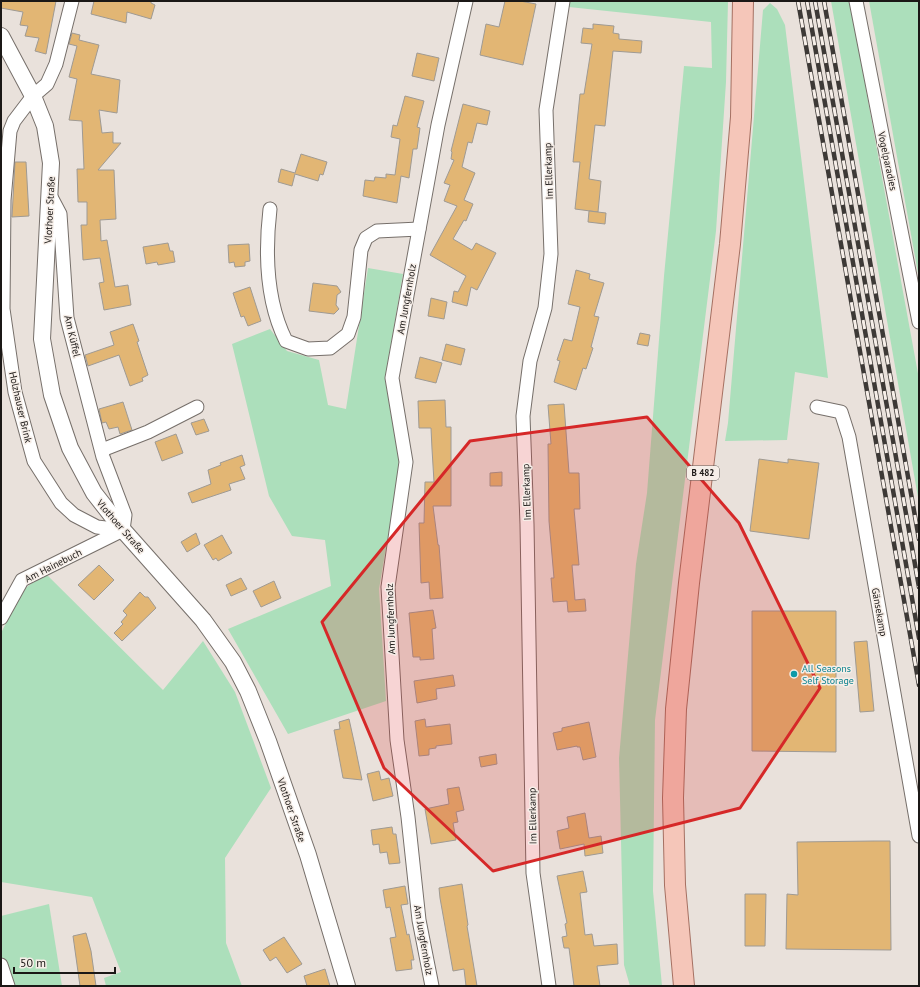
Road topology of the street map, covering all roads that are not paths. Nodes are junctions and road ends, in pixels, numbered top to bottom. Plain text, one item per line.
1 (72, 1) edge
2 (466, 1) edge
3 (563, 1) edge
4 (743, 1) edge
5 (856, 1) edge
6 (1, 36) edge
7 (33, 96) junction
8 (51, 197) junction
9 (2, 199) edge
10 (270, 209) dead end
11 (419, 229) junction
12 (919, 322) edge
13 (197, 407) dead end
14 (817, 407) dead end
15 (102, 450) junction
16 (123, 530) junction
17 (1, 618) edge
18 (919, 836) edge
19 (1, 965) edge
20 (8, 986) edge
21 (347, 986) edge
22 (432, 986) edge
23 (549, 986) edge
24 (684, 986) edge

1 - 7 street, Holzhauser Brink
2 - 11 street, Am Jungfernholz
3 - 23 street, Im Ellerkamp
4 - 24 main road, B 482
5 - 12 street, Vogelparadies
6 - 7 street, Vlothoer Straße
7 - 8 street, Vlothoer Straße
7 - 9 street, Holzhauser Brink
8 - 15 street, Am Küffel
8 - 16 street, Vlothoer Straße
9 - 16 street, Holzhauser Brink
10 - 11 street
11 - 22 street, Am Jungfernholz
13 - 15 street
14 - 18 street, Gänsekamp
15 - 16 street, Am Küffel
16 - 17 street, Am Hainebuch
16 - 21 street, Vlothoer Straße
19 - 20 street

